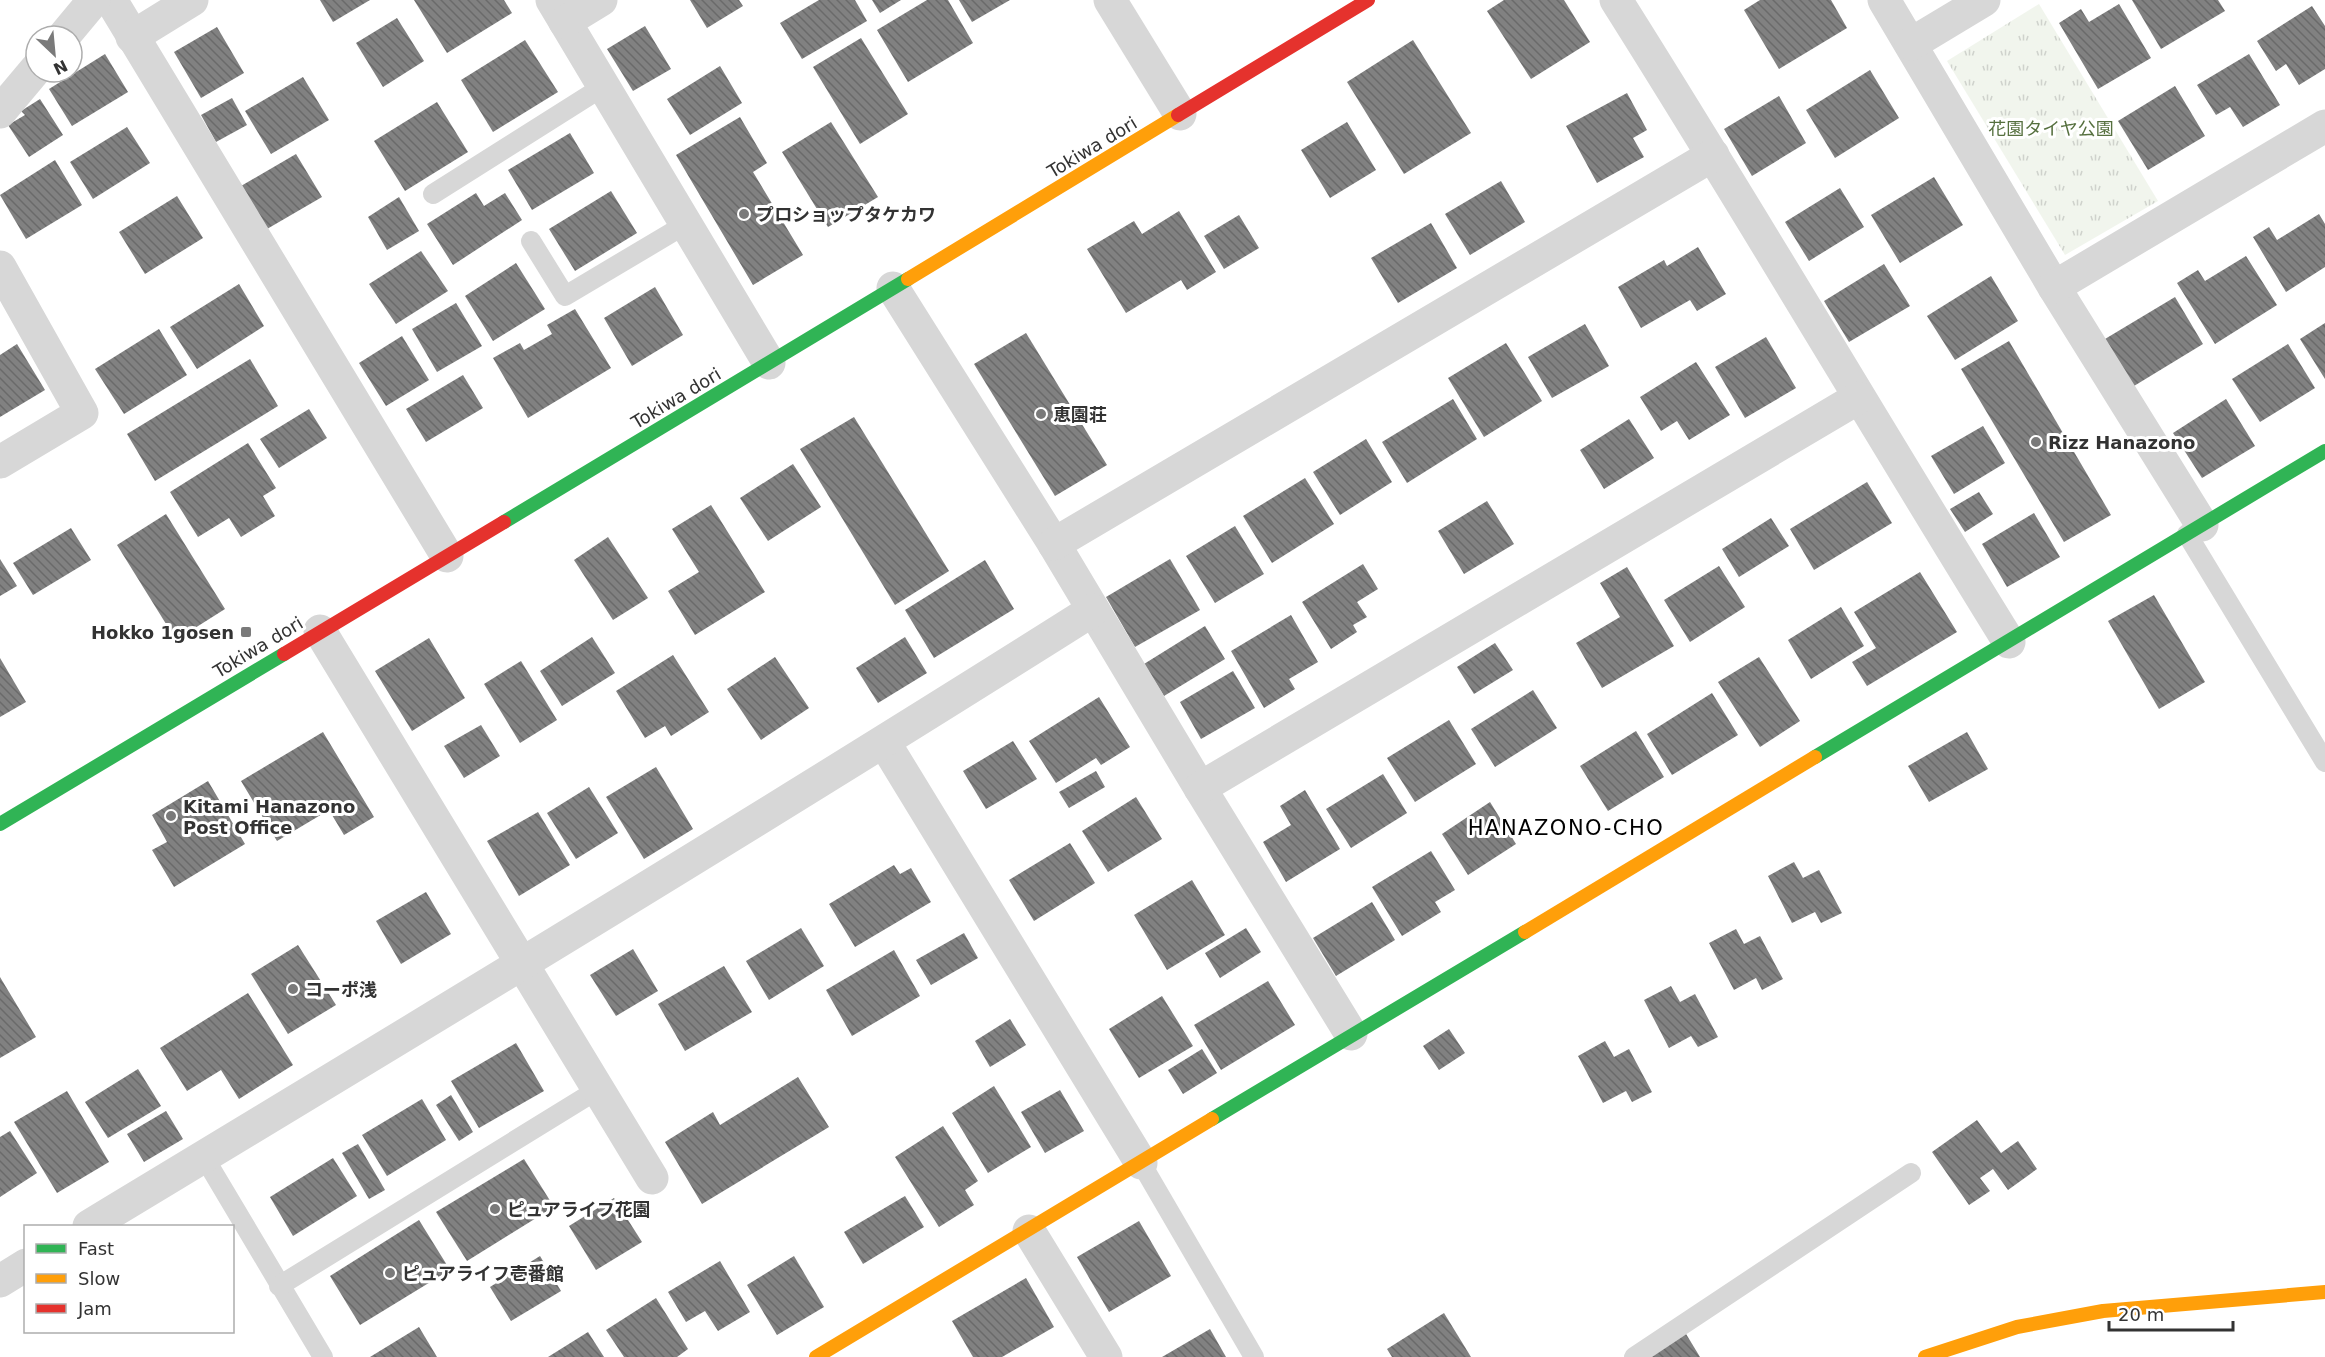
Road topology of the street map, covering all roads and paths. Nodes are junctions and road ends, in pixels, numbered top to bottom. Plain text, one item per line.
1 (94, 0) edge
2 (111, 0) edge
3 (192, 0) edge
4 (601, 0) edge
5 (1110, 0) edge
6 (1368, 0) edge
7 (1616, 0) edge
8 (1884, 0) edge
9 (1984, 0) edge
10 (559, 11) edge
11 (74, 24) edge
12 (132, 37) junction
13 (1911, 44) junction
14 (24, 83) edge
15 (604, 87) junction
16 (0, 112) edge
17 (1180, 114) junction
18 (2325, 126) edge
19 (1713, 154) junction
20 (434, 195) dead end
21 (686, 224) junction
22 (531, 241) dead end
23 (0, 267) edge
24 (2054, 287) junction
25 (892, 288) junction
26 (769, 363) junction
27 (1858, 398) junction
28 (2325, 451) edge
29 (0, 462) edge
30 (2195, 530) junction
31 (1054, 544) junction
32 (447, 556) junction
33 (1093, 610) junction
34 (320, 631) junction
35 (2009, 642) junction
36 (884, 742) junction
37 (2325, 762) edge
38 (1200, 788) junction
39 (0, 824) edge
40 (522, 965) junction
41 (1351, 1034) junction
42 (597, 1090) junction
43 (204, 1157) junction
44 (1141, 1163) junction
45 (1911, 1173) dead end
46 (652, 1178) dead end
47 (92, 1225) edge
48 (1029, 1230) junction
49 (24, 1266) edge
50 (0, 1281) edge
51 (279, 1286) junction
52 (2325, 1292) edge
53 (323, 1357) edge
54 (816, 1357) edge
55 (1106, 1357) edge
56 (1254, 1357) edge
57 (1634, 1357) edge
58 (1925, 1357) edge

1 - 11 street
2 - 12 street
3 - 12 street
4 - 10 street
5 - 17 street
6 - 17 main road, Tokiwa dori
7 - 19 street
8 - 13 street
9 - 13 street
10 - 15 street
12 - 32 street
13 - 24 street
14 - 16 street
15 - 20 lane
15 - 21 street
17 - 25 main road, Tokiwa dori
18 - 24 street
19 - 27 street
19 - 31 street
21 - 22 lane
21 - 26 street
23 - 29 street
24 - 30 street
25 - 26 main road, Tokiwa dori
25 - 31 street
26 - 32 main road, Tokiwa dori
27 - 35 street
27 - 38 street
28 - 30 main road
30 - 35 main road
30 - 37 lane
31 - 33 street
32 - 34 main road, Tokiwa dori
33 - 36 street
33 - 38 street
34 - 39 main road, Tokiwa dori
34 - 40 street
35 - 41 main road
36 - 40 street
36 - 44 street
38 - 41 street
40 - 42 street
40 - 43 street
41 - 44 main road
42 - 46 street
42 - 51 lane
43 - 47 street
43 - 51 lane
44 - 48 main road
44 - 56 lane
45 - 57 lane
48 - 54 main road
48 - 55 street
49 - 50 street
51 - 53 lane
52 - 58 main road

